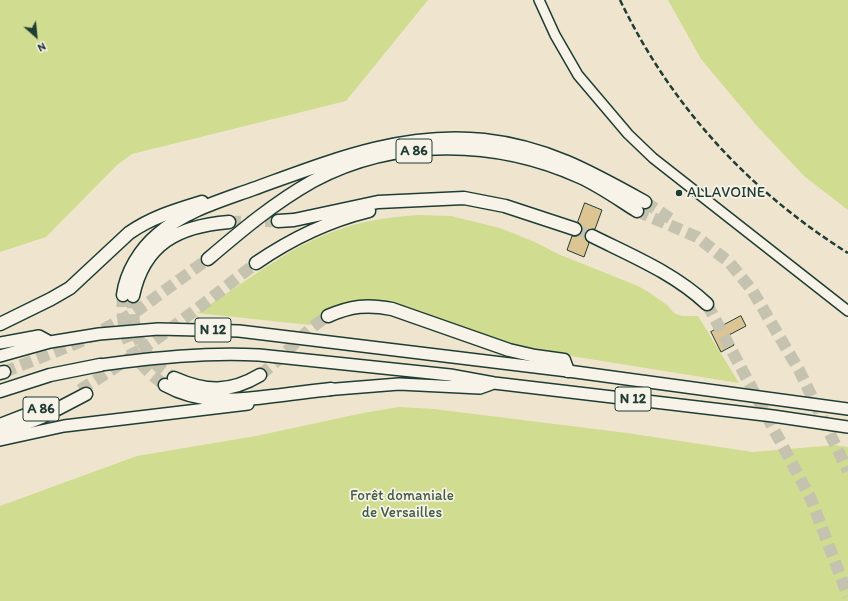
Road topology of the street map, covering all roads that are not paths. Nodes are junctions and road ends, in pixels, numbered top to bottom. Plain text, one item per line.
1 (539, 0) edge
2 (304, 170) junction
3 (431, 199) junction
4 (278, 221) tunnel mouth
5 (229, 222) tunnel mouth
6 (575, 229) tunnel mouth
7 (592, 236) tunnel mouth
8 (208, 259) tunnel mouth
9 (256, 263) tunnel mouth
10 (707, 304) tunnel mouth
11 (848, 311) edge
12 (328, 316) tunnel mouth
13 (0, 324) edge
14 (50, 342) junction
15 (0, 343) edge
16 (0, 356) edge
17 (100, 365) joint
18 (568, 371) junction
19 (260, 375) tunnel mouth
20 (494, 383) junction
21 (331, 389) junction
22 (0, 390) edge
23 (848, 409) edge
24 (773, 416) junction
25 (0, 425) edge
26 (848, 427) edge
27 (0, 434) edge
28 (848, 434) edge
29 (0, 440) edge

1 - 11 main road
2 - 5 highway
2 - 8 highway, A 86
2 - 13 highway
3 - 4 highway
3 - 6 highway
3 - 9 highway
7 - 10 highway
12 - 18 highway
14 - 15 highway
14 - 16 highway, N 12
14 - 18 highway, N 12
17 - 20 highway, N 12
17 - 22 highway, N 12
18 - 23 highway, N 12
19 - 21 highway
20 - 21 highway
20 - 24 highway, N 12
21 - 29 highway
24 - 26 highway, N 12
24 - 28 highway
25 - 27 highway, A 86

